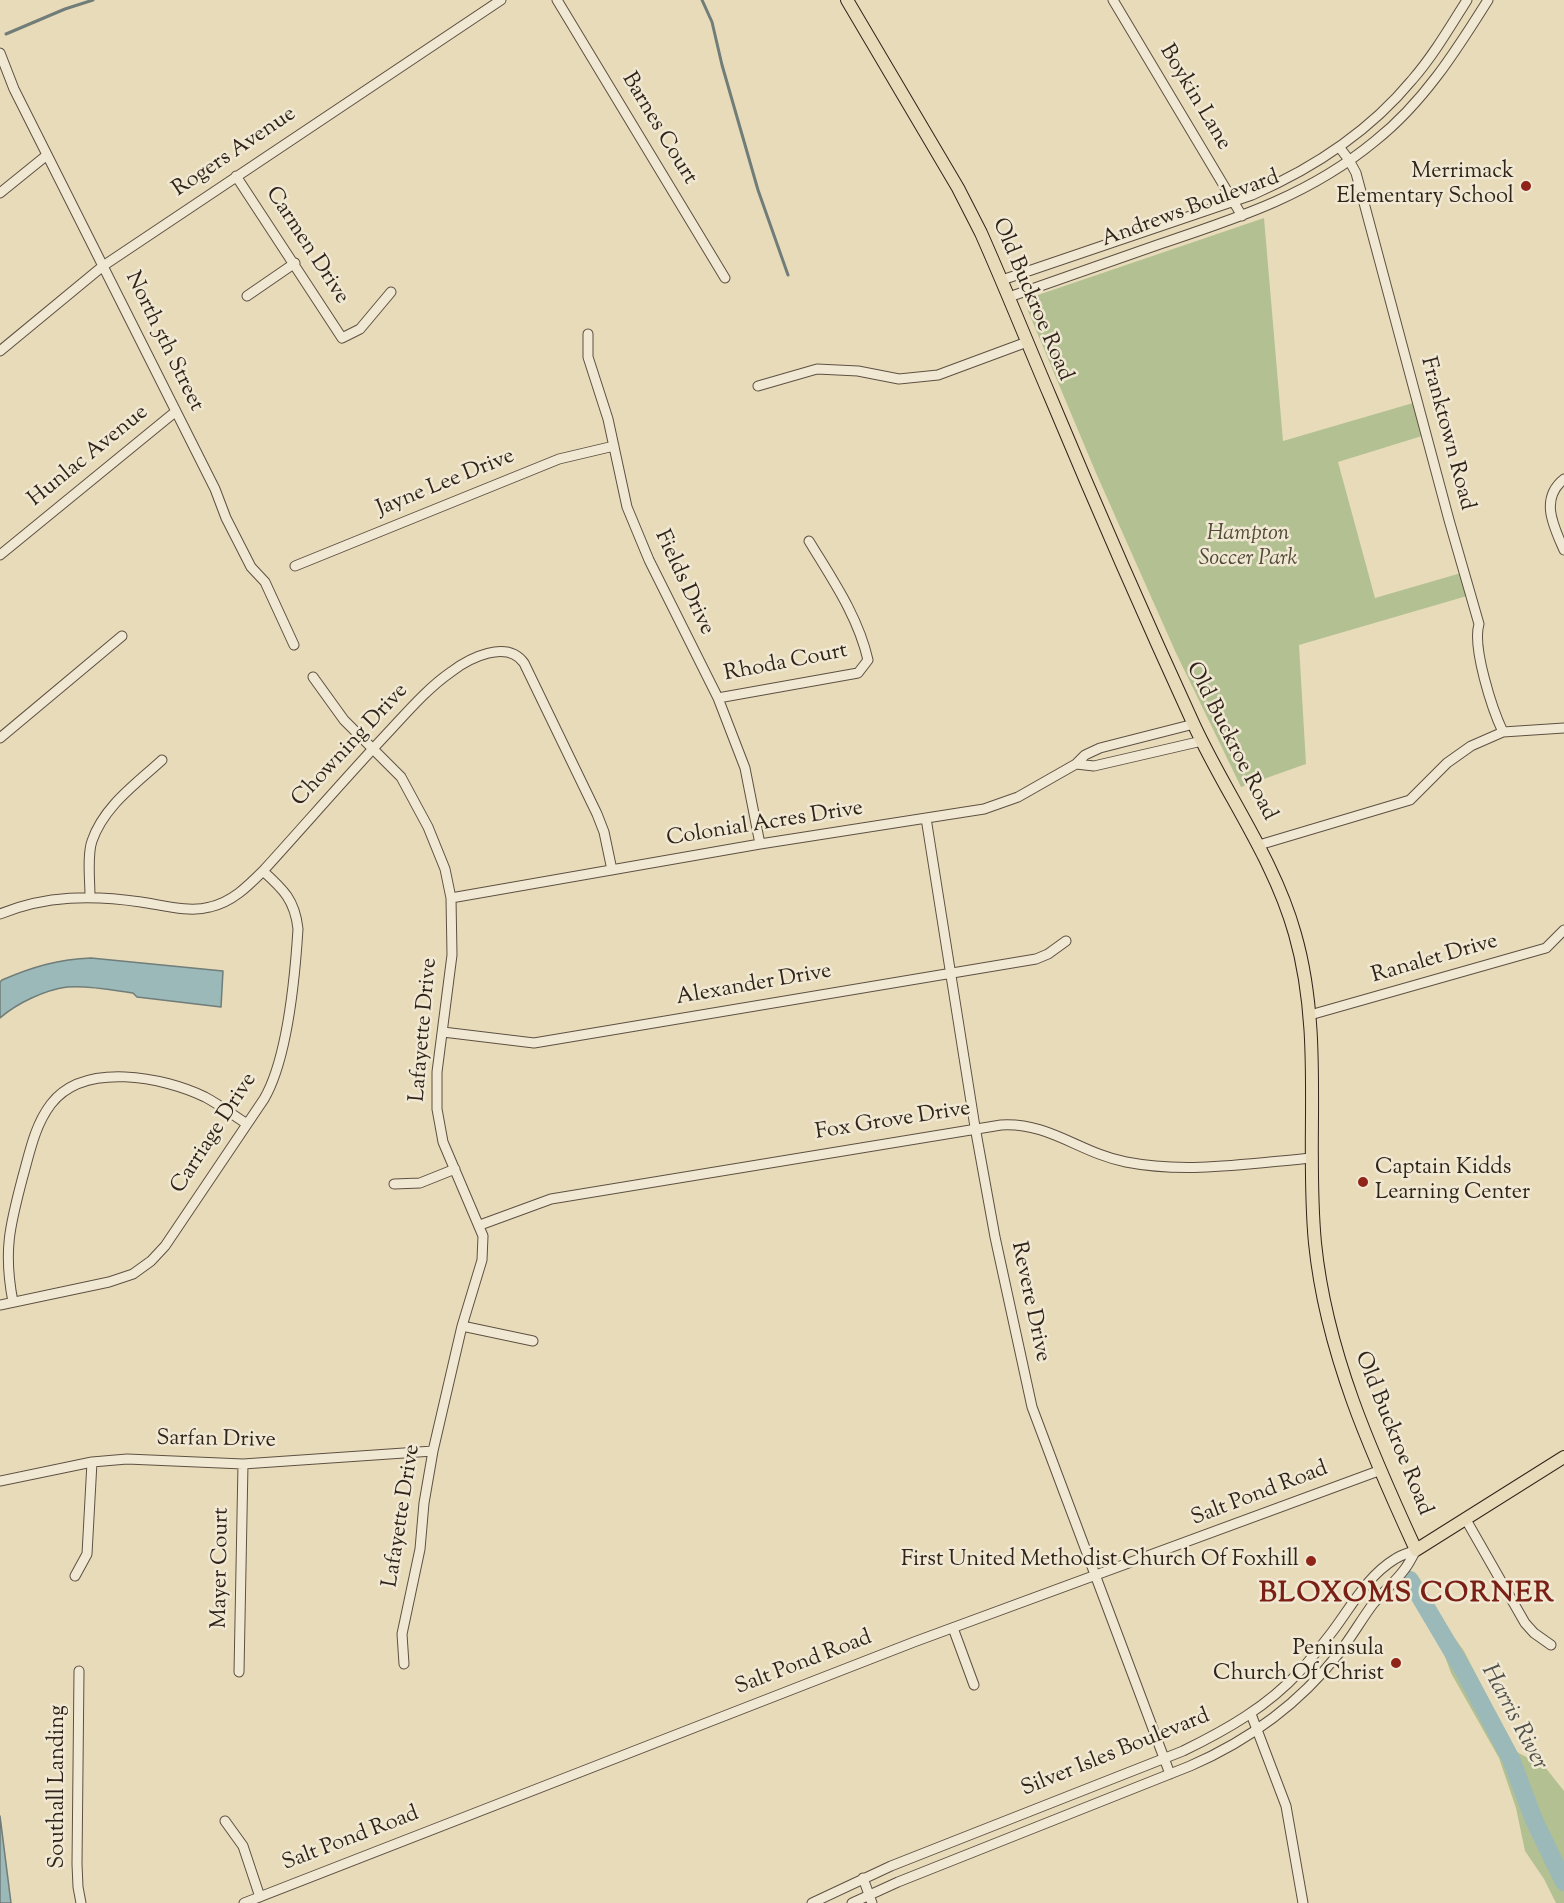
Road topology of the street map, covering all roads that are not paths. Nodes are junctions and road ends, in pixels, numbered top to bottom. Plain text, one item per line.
1 (501, 0) edge
2 (557, 0) edge
3 (847, 0) edge
4 (1113, 0) edge
5 (1467, 0) edge
6 (1488, 0) edge
7 (0, 53) edge
8 (1340, 148) junction
9 (47, 154) junction
10 (1349, 160) junction
11 (236, 176) junction
12 (0, 193) edge
13 (1234, 201) junction
14 (1242, 216) junction
15 (295, 263) junction
16 (103, 266) junction
17 (725, 278) dead end
18 (1002, 280) junction
19 (391, 292) dead end
20 (247, 296) dead end
21 (1009, 297) junction
22 (588, 334) dead end
23 (1027, 342) junction
24 (0, 351) edge
25 (758, 386) dead end
26 (175, 412) junction
27 (614, 446) junction
28 (1564, 479) edge
29 (809, 541) dead end
30 (1564, 550) edge
31 (0, 555) edge
32 (295, 566) dead end
33 (122, 636) dead end
34 (294, 645) dead end
35 (314, 677) dead end
36 (718, 698) junction
37 (1194, 724) junction
38 (1564, 728) edge
39 (1503, 732) junction
40 (0, 738) edge
41 (1202, 741) junction
42 (374, 748) junction
43 (162, 760) dead end
44 (1076, 764) junction
45 (926, 818) junction
46 (760, 844) junction
47 (1259, 845) junction
48 (612, 870) junction
49 (263, 871) junction
50 (90, 897) junction
51 (451, 897) junction
52 (0, 914) edge
53 (1564, 930) edge
54 (1066, 941) dead end
55 (949, 973) junction
56 (1310, 1015) junction
57 (443, 1032) junction
58 (247, 1124) junction
59 (975, 1127) junction
60 (1312, 1158) junction
61 (455, 1169) junction
62 (394, 1184) dead end
63 (480, 1225) junction
64 (13, 1302) junction
65 (0, 1305) edge
66 (462, 1326) junction
67 (533, 1341) dead end
68 (433, 1451) junction
69 (1564, 1457) edge
70 (92, 1462) junction
71 (243, 1464) junction
72 (1381, 1470) junction
73 (0, 1481) edge
74 (1465, 1518) junction
75 (1416, 1550) junction
76 (1094, 1575) junction
77 (75, 1576) dead end
78 (953, 1628) junction
79 (1551, 1645) dead end
80 (404, 1664) dead end
81 (79, 1671) dead end
82 (239, 1672) dead end
83 (974, 1685) dead end
84 (1251, 1714) junction
85 (1257, 1731) junction
86 (1164, 1758) junction
87 (1170, 1774) junction
88 (225, 1821) dead end
89 (863, 1878) junction
90 (260, 1897) junction
91 (871, 1899) edge
92 (81, 1903) edge
93 (244, 1903) edge
94 (813, 1903) edge
95 (852, 1903) edge
96 (1303, 1903) edge

1 - 11 street, Rogers Avenue
2 - 17 street, Barnes Court
3 - 18 main road, Old Buckroe Road
4 - 13 street, Boykin Lane
5 - 8 street, Andrews Boulevard
6 - 10 street, Andrews Boulevard
7 - 9 street, North 5th Street
8 - 10 street, Franktown Road
8 - 13 street, Andrews Boulevard
9 - 12 street
9 - 16 street, North 5th Street
10 - 14 street, Andrews Boulevard
10 - 39 street, Franktown Road
11 - 15 street, Carmen Drive
11 - 16 street, Rogers Avenue
13 - 14 street, Boykin Lane
13 - 18 street, Andrews Boulevard
14 - 21 street, Andrews Boulevard
15 - 19 street, Carmen Drive
15 - 20 street
16 - 24 street, Rogers Avenue
16 - 26 street, North 5th Street
18 - 21 main road, Old Buckroe Road
21 - 23 main road, Old Buckroe Road
22 - 27 street, Fields Drive
23 - 25 street
23 - 37 main road, Old Buckroe Road
26 - 31 street, Hunlac Avenue
26 - 34 street, North 5th Street
27 - 32 street, Jayne Lee Drive
27 - 36 street, Fields Drive
28 - 30 street
29 - 36 street, Rhoda Court
33 - 40 street
35 - 42 street, Lafayette Drive
36 - 46 street, Fields Drive
37 - 41 main road, Old Buckroe Road
37 - 44 street, Colonial Acres Drive
38 - 39 street
39 - 47 street
41 - 44 street, Colonial Acres Drive
41 - 47 main road, Old Buckroe Road
42 - 48 street, Chowning Drive
42 - 49 street, Chowning Drive
42 - 51 street, Lafayette Drive
43 - 50 street
44 - 45 street, Colonial Acres Drive
45 - 46 street, Colonial Acres Drive
45 - 55 street, Revere Drive
46 - 48 street, Colonial Acres Drive
47 - 56 main road, Old Buckroe Road
48 - 51 street, Colonial Acres Drive
49 - 50 street, Chowning Drive
49 - 58 street, Carriage Drive
50 - 52 street, Chowning Drive
51 - 57 street, Lafayette Drive
53 - 56 street, Ranalet Drive
54 - 55 street, Alexander Drive
55 - 57 street, Alexander Drive
55 - 59 street, Revere Drive
56 - 60 main road, Old Buckroe Road
57 - 61 street, Lafayette Drive
58 - 64 street, Carriage Drive
58 - 64 street
59 - 60 street, Fox Grove Drive
59 - 63 street, Fox Grove Drive
59 - 76 street, Revere Drive
60 - 72 main road, Old Buckroe Road
61 - 62 street
61 - 63 street, Lafayette Drive
63 - 66 street, Lafayette Drive
64 - 65 street, Carriage Drive
66 - 67 street
66 - 68 street, Lafayette Drive
68 - 71 street, Sarfan Drive
68 - 80 street, Lafayette Drive
69 - 74 main road
70 - 71 street, Sarfan Drive
70 - 73 street, Sarfan Drive
70 - 77 street
71 - 82 street, Mayer Court
72 - 75 main road, Old Buckroe Road
72 - 76 street, Salt Pond Road
74 - 75 main road
74 - 79 street
75 - 84 street, Silver Isles Boulevard
75 - 85 street, Silver Isles Boulevard
76 - 78 street, Salt Pond Road
76 - 86 street, Revere Drive
78 - 83 street
78 - 90 street, Salt Pond Road
81 - 92 street, Southall Landing
84 - 85 street
84 - 86 street, Silver Isles Boulevard
85 - 87 street, Silver Isles Boulevard
85 - 96 street
86 - 87 street, Revere Drive
86 - 89 street, Silver Isles Boulevard
87 - 91 street, Silver Isles Boulevard
88 - 90 street
89 - 91 street
89 - 94 street, Silver Isles Boulevard
90 - 93 street, Salt Pond Road
91 - 95 street, Silver Isles Boulevard

